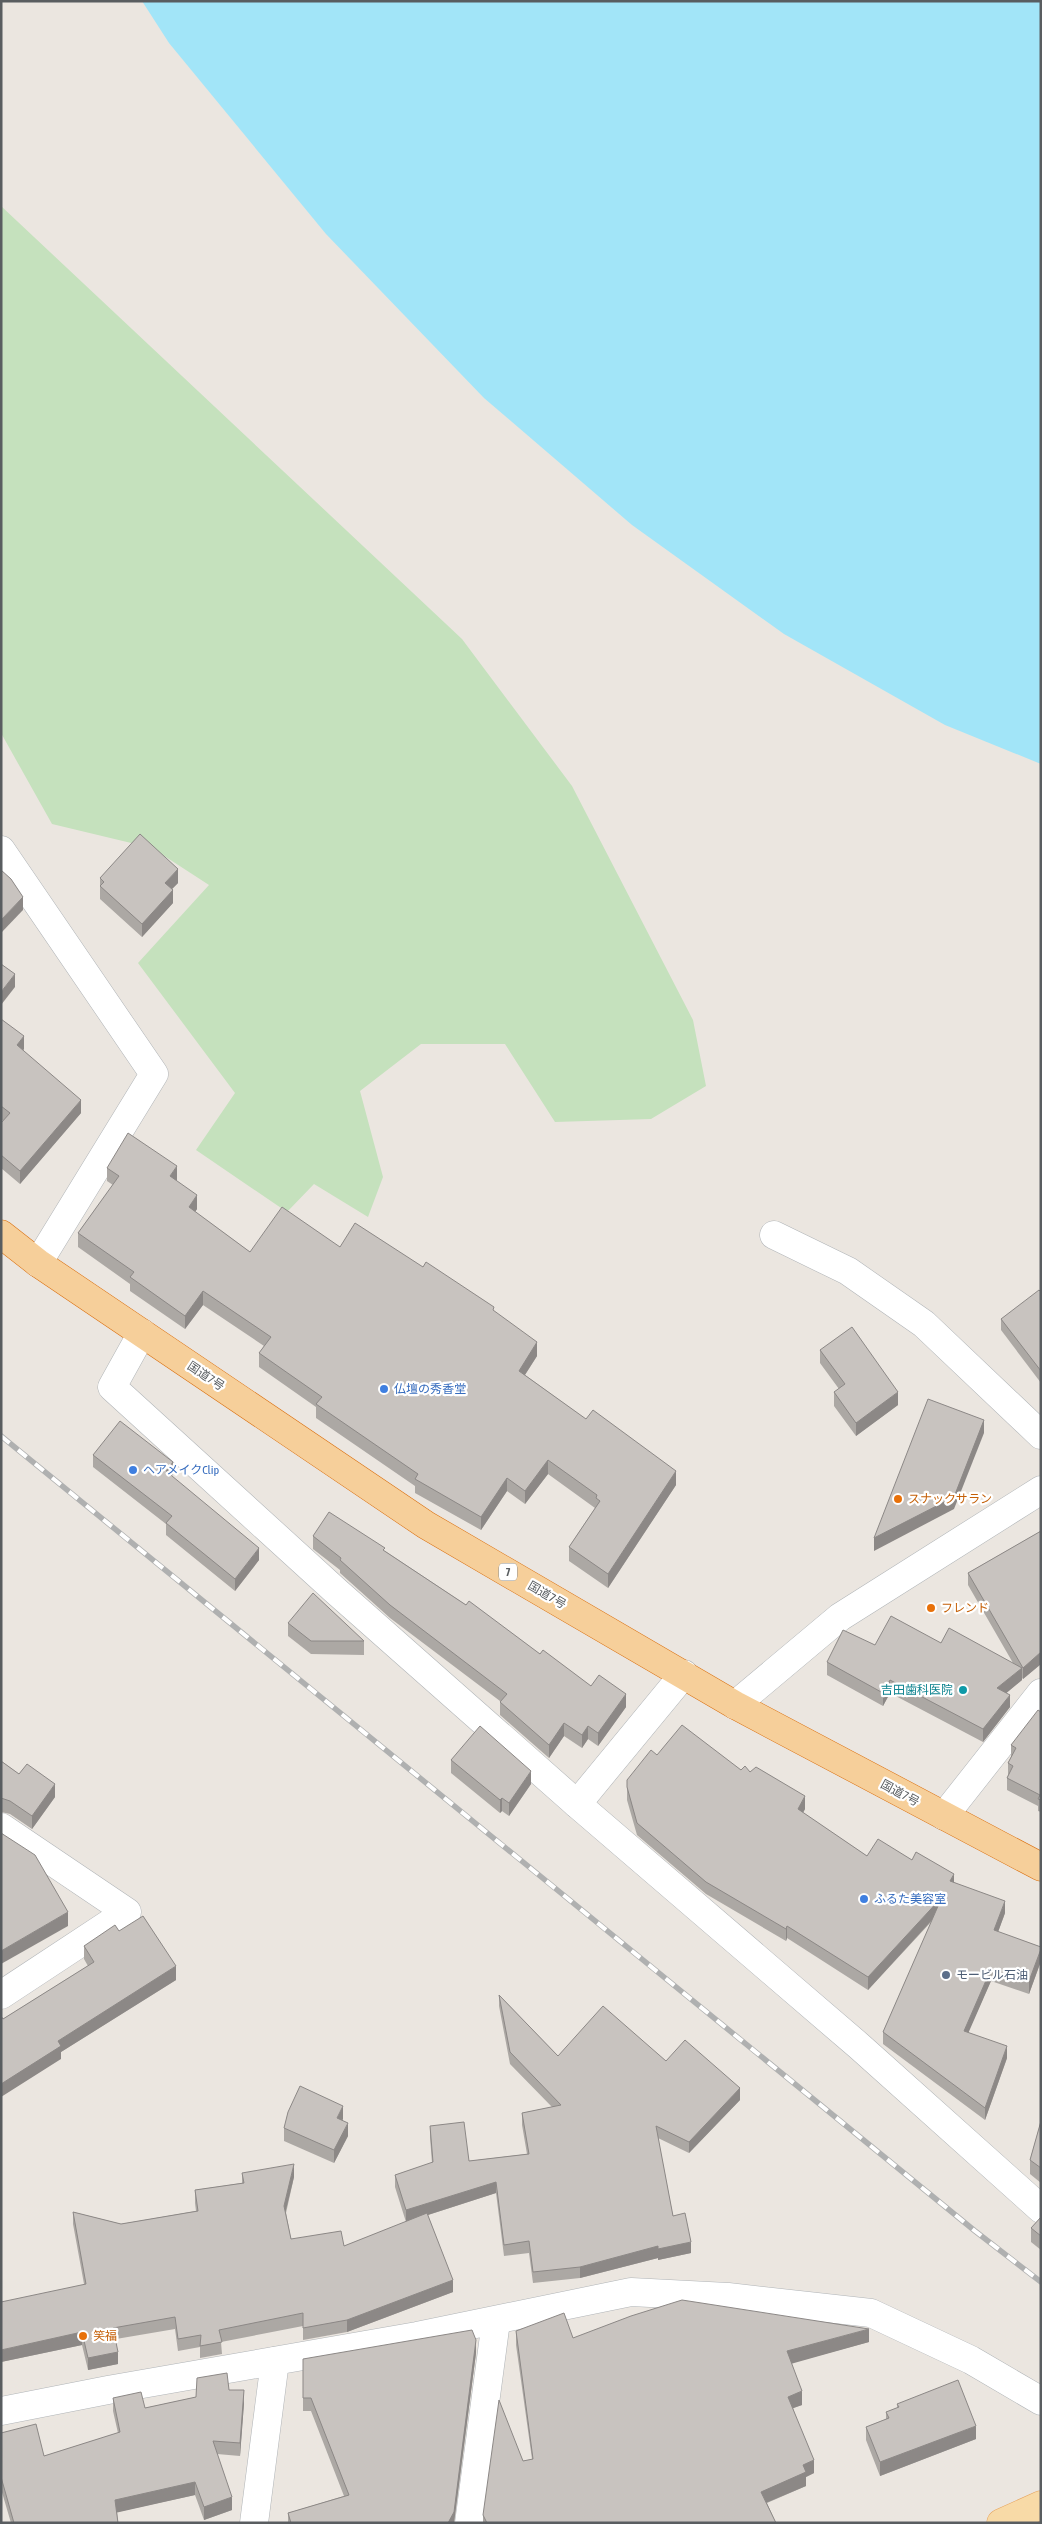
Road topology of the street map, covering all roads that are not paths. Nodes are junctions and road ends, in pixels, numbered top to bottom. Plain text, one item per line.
1 (1, 850) edge
2 (1, 1234) edge
3 (774, 1235) dead end
4 (38, 1263) junction
5 (142, 1333) junction
6 (1041, 1435) edge
7 (1041, 1490) edge
8 (684, 1674) junction
9 (1041, 1693) edge
10 (735, 1705) junction
11 (577, 1804) junction
12 (944, 1816) junction
13 (1, 1826) edge
14 (1041, 1867) edge
15 (1, 1995) edge
16 (1041, 2209) edge
17 (496, 2321) junction
18 (275, 2361) junction
19 (1041, 2401) edge
20 (1, 2411) edge
21 (1041, 2505) edge
22 (254, 2523) edge
23 (469, 2523) edge
24 (1001, 2523) edge

1 - 4 street
2 - 4 highway, 国道7号 / 7
3 - 6 street
4 - 5 highway, 国道7号 / 7
5 - 8 highway, 国道7号 / 7
5 - 11 street
7 - 10 street
8 - 10 highway, 国道7号 / 7
8 - 11 street
9 - 12 street
10 - 12 highway, 国道7号 / 7
11 - 16 street
12 - 14 highway, 国道7号 / 7
13 - 15 street
17 - 18 street
17 - 19 street
17 - 23 street
18 - 20 street
18 - 22 street
21 - 24 main road

